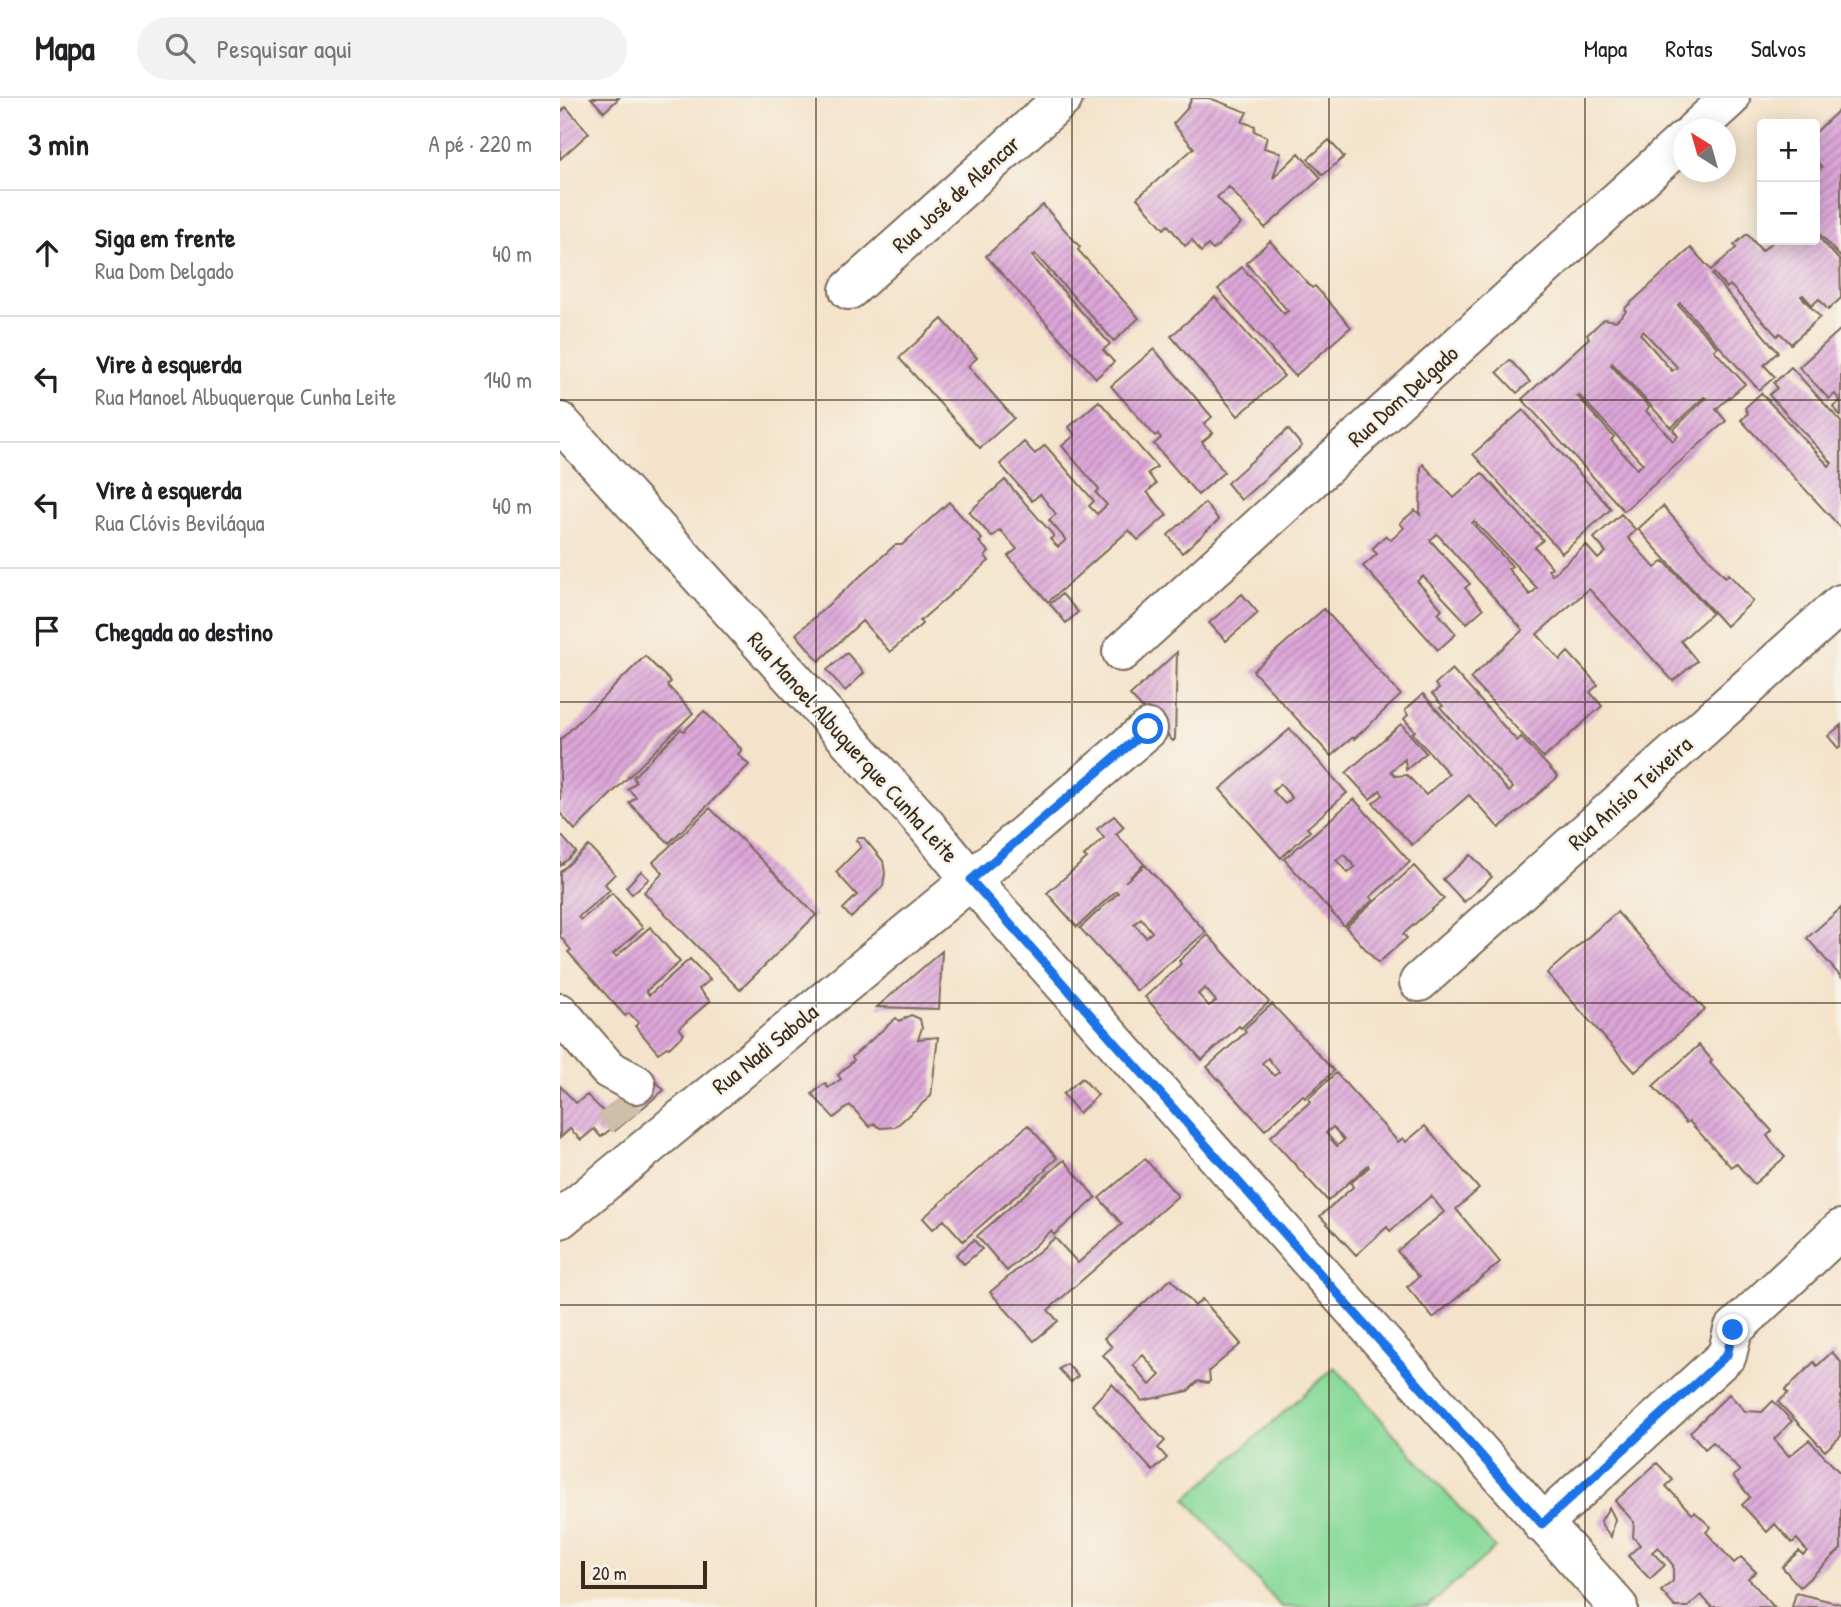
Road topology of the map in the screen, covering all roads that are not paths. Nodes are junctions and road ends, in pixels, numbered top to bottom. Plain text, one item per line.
1 (1063, 98) edge
2 (1730, 98) edge
3 (1707, 119) edge
4 (1673, 150) edge
5 (849, 290) dead end
6 (560, 422) edge
7 (1841, 604) edge
8 (1122, 652) dead end
9 (1148, 729) dead end
10 (971, 880) junction
11 (1419, 982) dead end
12 (560, 1013) edge
13 (637, 1107) junction
14 (560, 1219) edge
15 (1841, 1230) edge
16 (1542, 1524) junction
17 (1618, 1607) edge

1 - 5 street, Rua José de Alencar
2 - 3 street
4 - 8 street, Rua Dom Delgado
6 - 10 street, Rua Manoel Albuquerque Cunha Leite
7 - 11 street, Rua Anísio Teixeira
9 - 10 street
10 - 13 street, Rua Nadi Sabola
10 - 16 street, Rua Manoel Albuquerque Cunha Leite
12 - 13 street
13 - 14 street, Rua Nadi Sabola
15 - 16 street
16 - 17 street, Rua Manoel Albuquerque Cunha Leite

